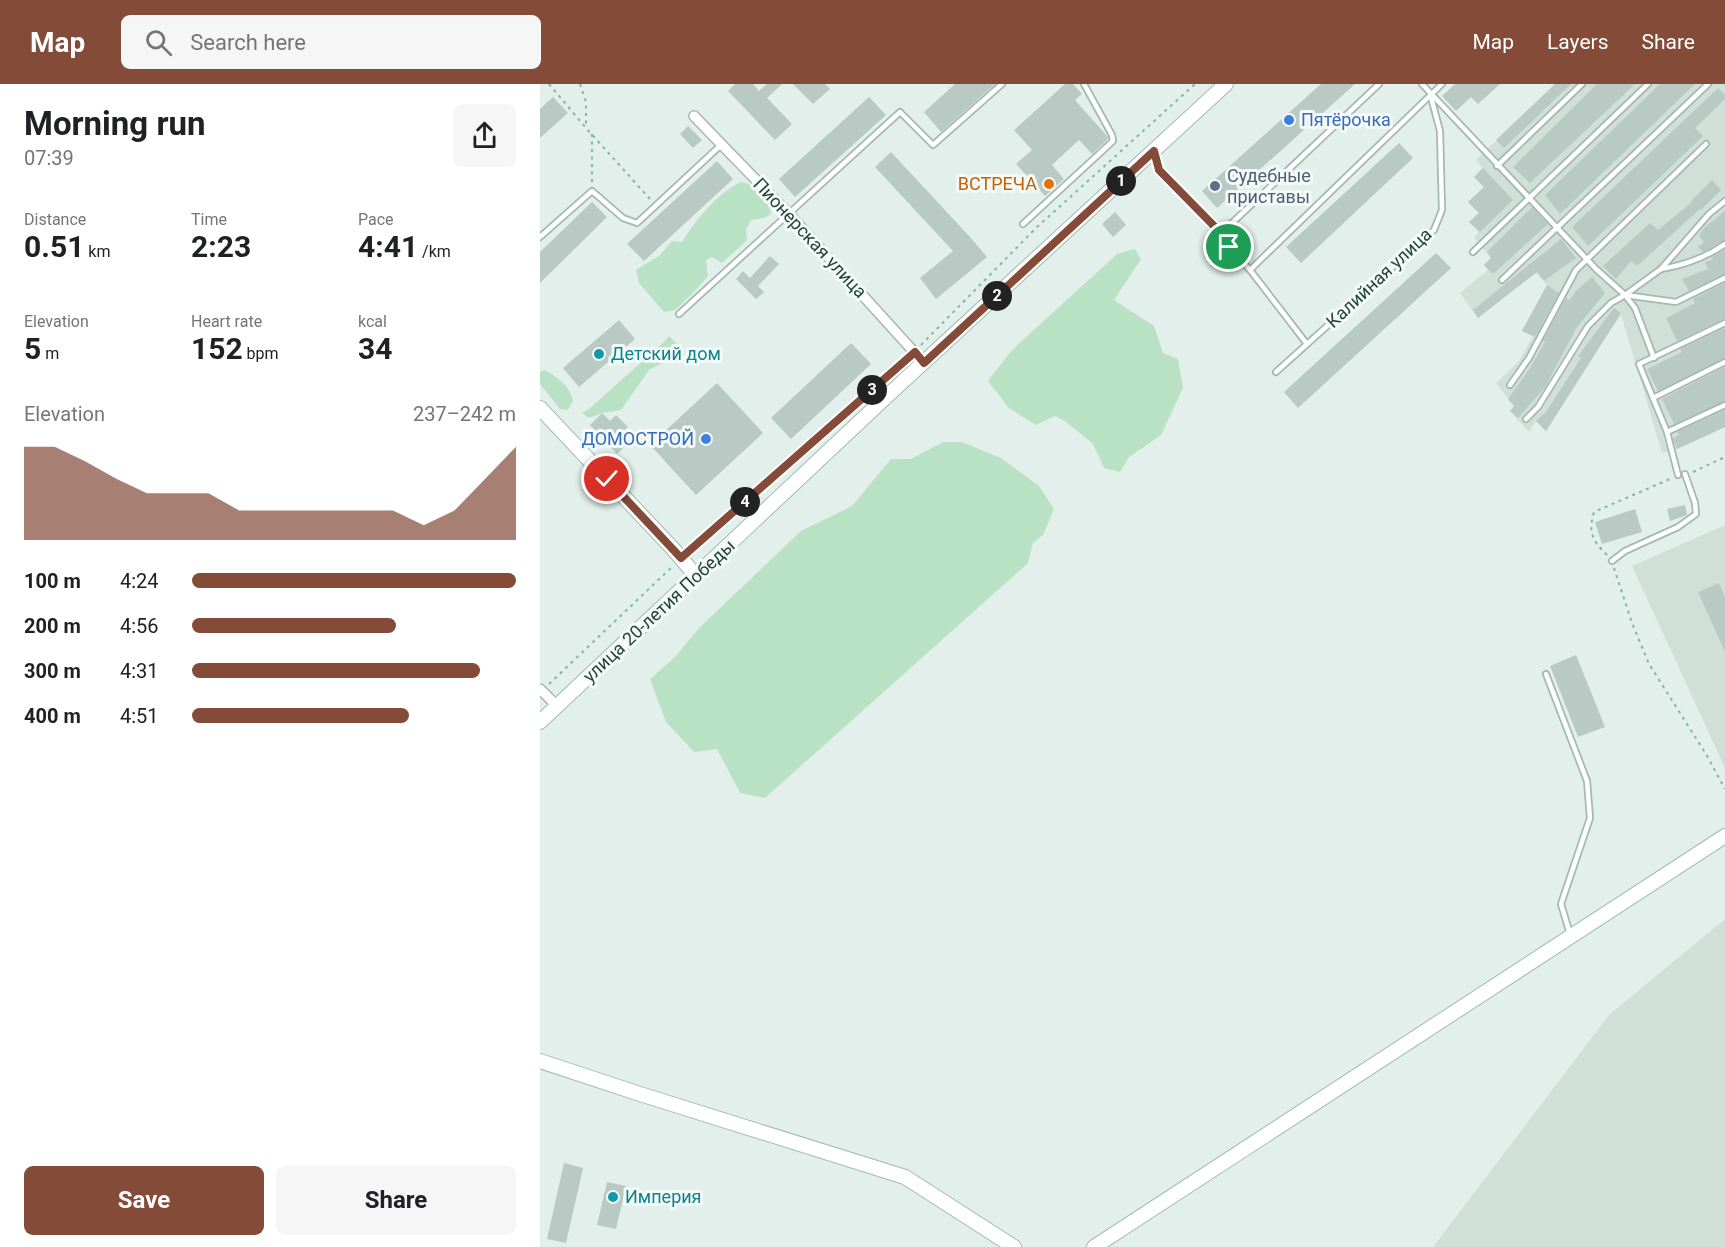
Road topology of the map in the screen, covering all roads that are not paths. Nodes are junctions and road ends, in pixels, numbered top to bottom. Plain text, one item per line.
1 (1002, 84) edge
2 (1084, 84) edge
3 (1226, 84) edge
4 (1379, 84) edge
5 (1422, 84) edge
6 (1442, 84) edge
7 (1582, 84) edge
8 (1648, 84) edge
9 (1708, 84) edge
10 (1431, 94) junction
11 (694, 116) dead end
12 (722, 144) junction
13 (1706, 144) dead end
14 (1154, 151) junction
15 (1497, 166) junction
16 (1528, 198) junction
17 (1725, 201) edge
18 (789, 213) junction
19 (1023, 224) dead end
20 (1557, 229) junction
21 (1218, 230) junction
22 (540, 237) edge
23 (1725, 244) edge
24 (1473, 252) dead end
25 (1587, 259) junction
26 (1661, 269) junction
27 (1250, 270) junction
28 (1725, 278) edge
29 (1502, 280) dead end
30 (1625, 295) junction
31 (680, 314) dead end
32 (1725, 323) edge
33 (1307, 344) junction
34 (919, 357) junction
35 (1654, 358) junction
36 (1725, 362) edge
37 (1276, 372) dead end
38 (1510, 385) dead end
39 (1653, 398) junction
40 (1725, 405) edge
41 (540, 408) edge
42 (1526, 419) dead end
43 (1667, 432) junction
44 (1685, 474) road end
45 (1678, 475) road end
46 (1612, 561) road end
47 (696, 576) junction
48 (1546, 674) dead end
49 (541, 690) edge
50 (558, 706) junction
51 (540, 722) edge
52 (1725, 836) edge
53 (1571, 937) junction
54 (540, 1061) edge
55 (1014, 1247) edge
56 (1094, 1247) edge

1 - 18 lane
2 - 19 lane
3 - 14 street, улица 20-летия Победы
4 - 21 lane
5 - 10 lane
6 - 10 lane
7 - 15 lane
8 - 16 lane
9 - 20 lane
10 - 15 lane
10 - 27 lane
10 - 33 lane, Калийная улица
11 - 12 street, Пионерская улица
12 - 18 street, Пионерская улица
12 - 22 lane
13 - 25 lane
14 - 21 lane
14 - 34 street, улица 20-летия Победы
15 - 16 lane
16 - 20 lane
16 - 24 lane
17 - 26 lane
18 - 31 lane
18 - 34 street, Пионерская улица
20 - 25 lane
20 - 29 lane
21 - 27 lane
23 - 26 lane
25 - 30 lane
25 - 38 lane
26 - 30 lane
27 - 33 lane
28 - 30 lane
30 - 35 lane
30 - 42 lane
32 - 35 lane
33 - 37 lane, Калийная улица
34 - 47 street, улица 20-летия Победы
35 - 39 lane
36 - 39 lane
39 - 43 lane
40 - 43 lane
41 - 47 street
43 - 45 lane
44 - 46 lane
47 - 50 street, улица 20-летия Победы
48 - 53 lane
49 - 50 street
50 - 51 street, улица 20-летия Победы
52 - 53 street
53 - 56 street
54 - 55 street

